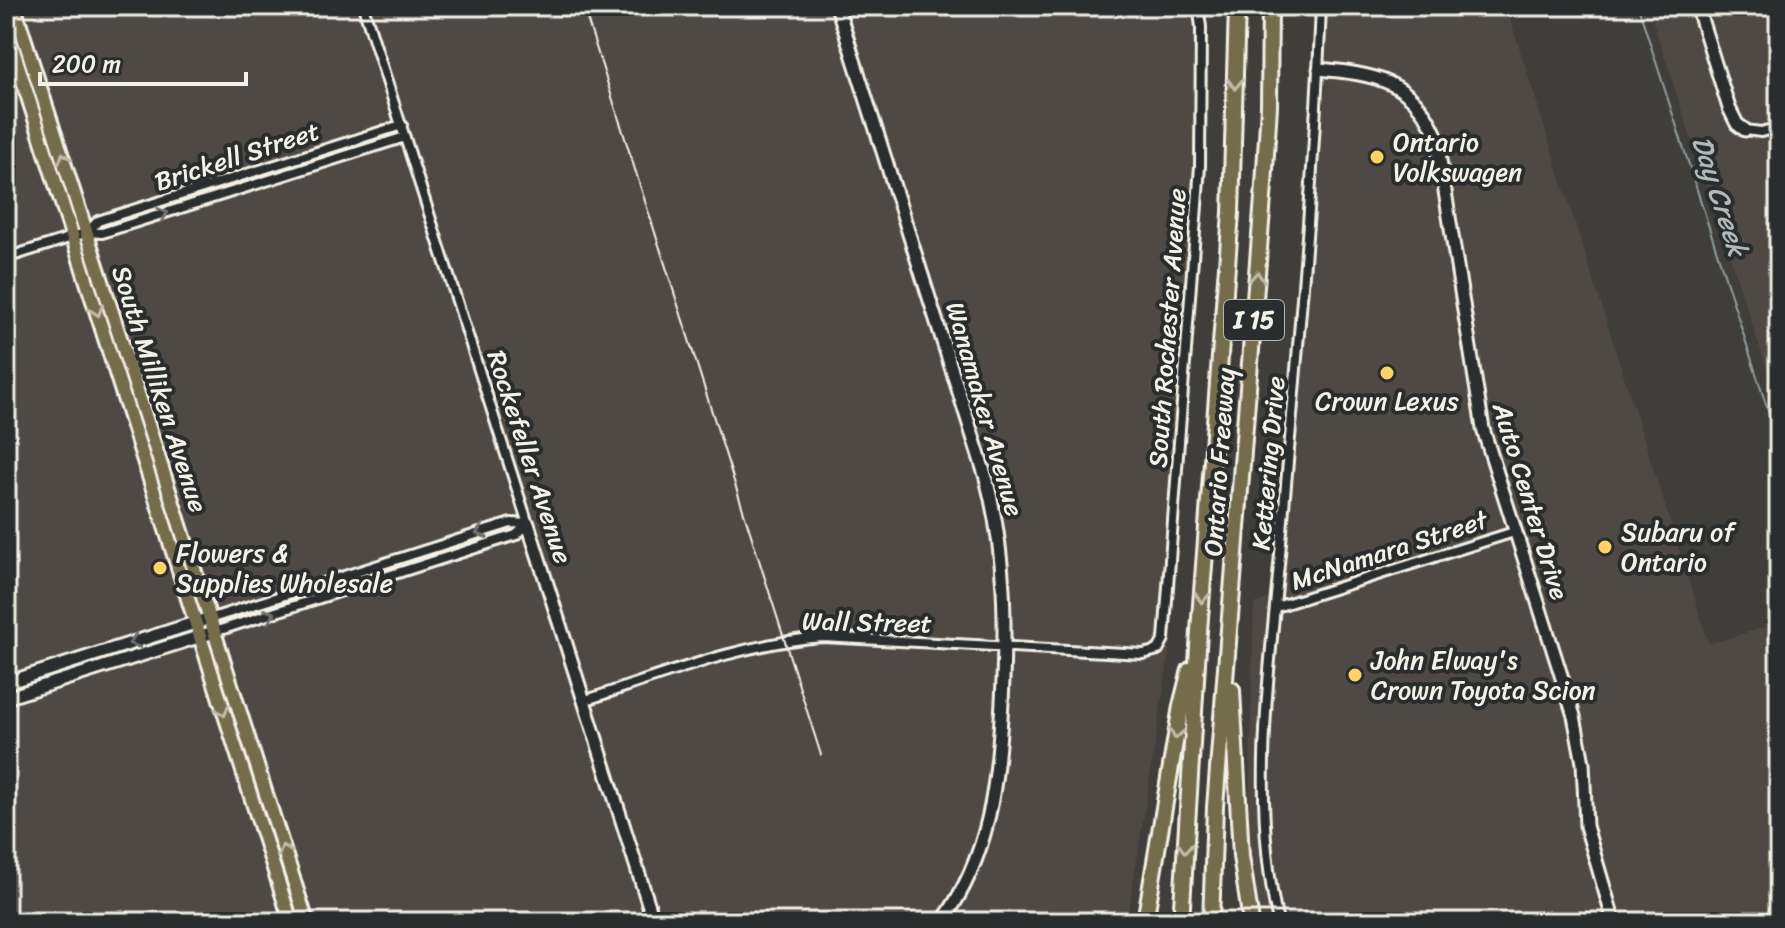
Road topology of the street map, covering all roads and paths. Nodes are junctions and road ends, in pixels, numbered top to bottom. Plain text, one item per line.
1 (14, 6) edge
2 (363, 6) edge
3 (837, 6) edge
4 (1198, 6) edge
5 (1237, 6) edge
6 (1270, 6) edge
7 (1321, 6) edge
8 (1697, 6) edge
9 (6, 28) edge
10 (1319, 69) junction
11 (402, 125) junction
12 (1779, 127) edge
13 (1745, 130) joint
14 (405, 137) junction
15 (88, 232) junction
16 (73, 237) junction
17 (6, 258) edge
18 (528, 524) junction
19 (1514, 532) junction
20 (1276, 607) junction
21 (209, 619) junction
22 (195, 623) junction
23 (1199, 631) junction
24 (214, 632) junction
25 (1229, 634) junction
26 (199, 637) junction
27 (1005, 646) junction
28 (1158, 650) joint
29 (6, 683) edge
30 (6, 698) edge
31 (583, 701) junction
32 (653, 919) edge
33 (291, 922) edge
34 (307, 922) edge
35 (633, 922) edge
36 (942, 922) edge
37 (1145, 922) edge
38 (1181, 922) edge
39 (1211, 922) edge
40 (1251, 922) edge
41 (1278, 922) edge
42 (1614, 922) edge

15 -> 1 main road, South Milliken Avenue
2 - 11 street, Rockefeller Avenue
3 - 27 street, Wanamaker Avenue
4 - 28 street, South Rochester Avenue
5 -> 23 highway, Ontario Freeway / I 15
25 -> 6 highway, Ontario Freeway / I 15
7 - 10 street, Kettering Drive
8 - 13 street
9 - 16 main road, South Milliken Avenue
10 - 19 street, Auto Center Drive
10 - 20 street, Kettering Drive
11 - 14 street, Rockefeller Avenue
11 - 15 street, Brickell Street
12 - 13 street
15 -> 14 street, Brickell Street
14 - 18 street, Rockefeller Avenue
15 - 16 street, Brickell Street
15 - 21 main road, South Milliken Avenue
16 - 17 street, Brickell Street
16 -> 22 main road, South Milliken Avenue
18 -> 21 street
24 -> 18 street
18 - 31 street, Rockefeller Avenue
19 - 20 street, McNamara Street
19 - 42 street, Auto Center Drive
20 - 41 street, Kettering Drive
21 - 22 street
21 - 24 main road, South Milliken Avenue
22 - 26 main road, South Milliken Avenue
22 -> 29 street
23 -> 37 highway
23 -> 38 highway, Ontario Freeway / I 15
24 - 26 street
34 -> 24 main road, South Milliken Avenue
25 - 39 highway, Ontario Freeway / I 15
25 - 40 highway
26 - 30 street
26 -> 33 main road, South Milliken Avenue
27 - 28 street, Wall Street
27 - 31 street, Wall Street
27 - 36 street, Wanamaker Avenue
31 - 32 street, Rockefeller Avenue
32 - 35 street

